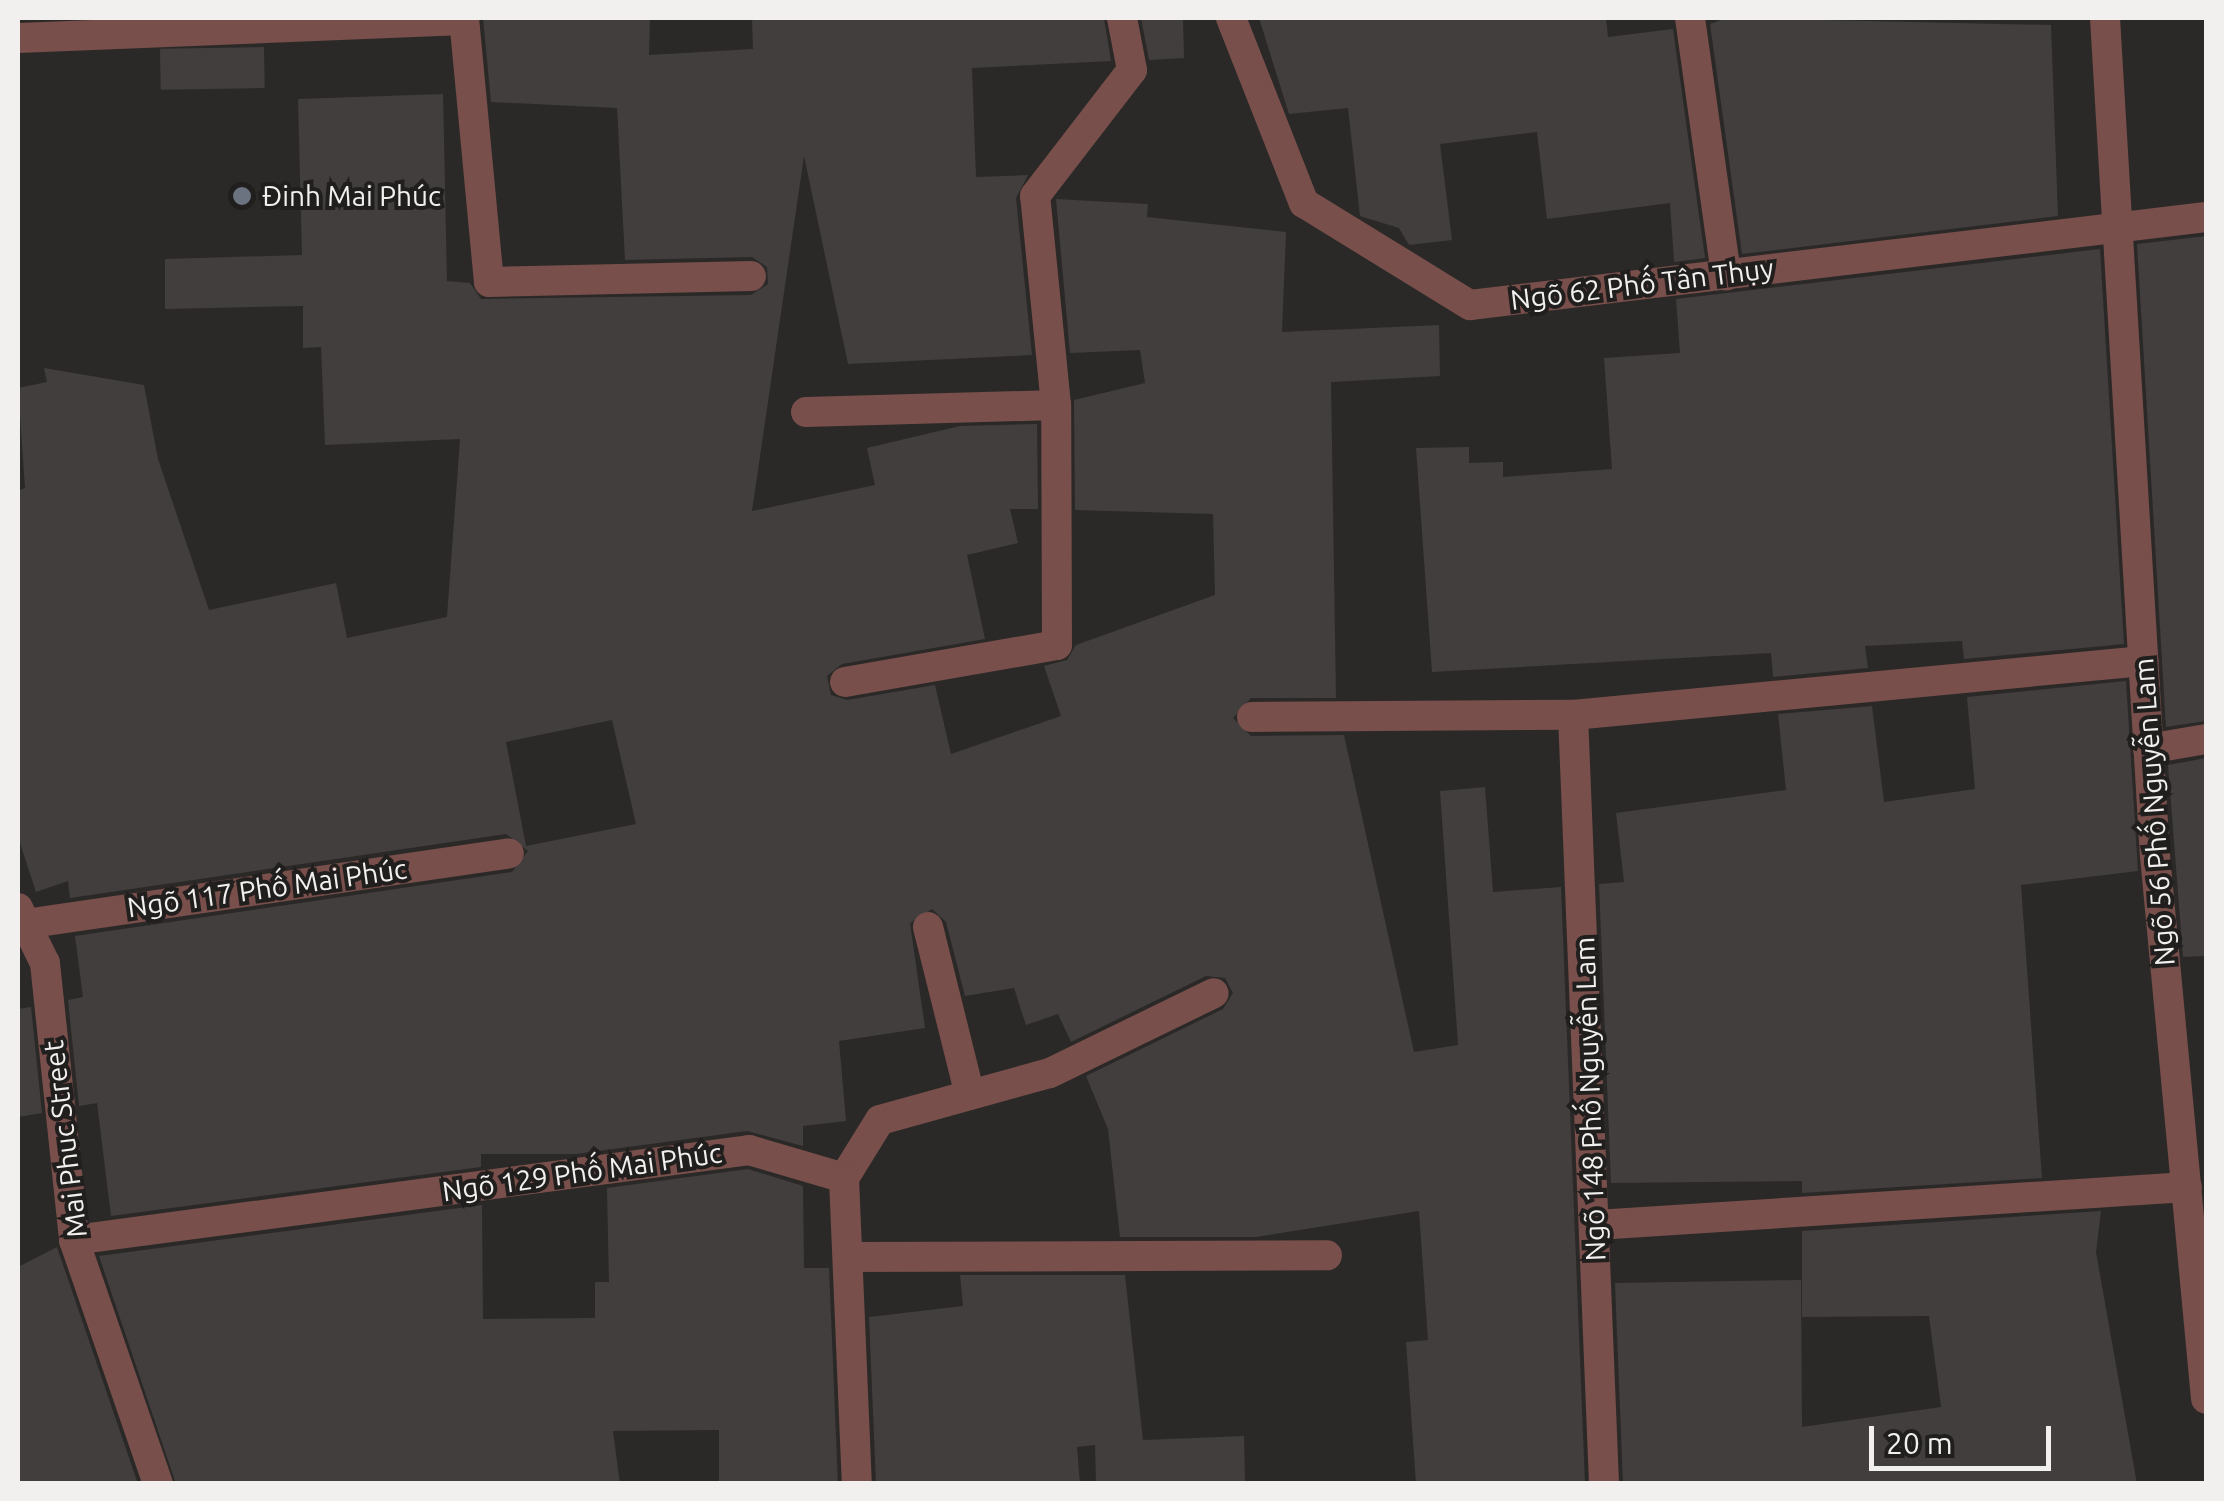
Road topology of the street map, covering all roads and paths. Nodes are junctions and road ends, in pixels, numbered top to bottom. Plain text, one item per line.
1 (1122, 18) edge
2 (1230, 18) edge
3 (1690, 18) edge
4 (2104, 18) edge
5 (464, 27) edge
6 (18, 38) edge
7 (2206, 216) edge
8 (2115, 223) junction
9 (1726, 275) junction
10 (751, 276) dead end
11 (1056, 405) junction
12 (806, 412) dead end
13 (2143, 661) junction
14 (845, 682) dead end
15 (1572, 715) junction
16 (1252, 717) dead end
17 (2206, 739) edge
18 (2148, 748) junction
19 (509, 853) dead end
20 (21, 916) edge
21 (928, 927) dead end
22 (31, 966) edge
23 (1214, 993) dead end
24 (970, 1096) junction
25 (2194, 1136) edge
26 (844, 1178) junction
27 (2187, 1187) junction
28 (1596, 1225) junction
29 (74, 1240) junction
30 (1328, 1254) dead end
31 (850, 1256) junction
32 (2206, 1399) edge
33 (158, 1484) edge
34 (857, 1484) edge
35 (1604, 1484) edge

1 - 11 street
2 - 9 street, Ngõ 62 Phố Tân Thụy
3 - 9 street
4 - 8 street, Ngõ 56 Phố Nguyễn Lam
5 - 6 street
5 - 10 street
7 - 8 street, Ngõ 62 Phố Tân Thụy
8 - 9 street, Ngõ 62 Phố Tân Thụy
8 - 13 street, Ngõ 56 Phố Nguyễn Lam
11 - 12 street
11 - 14 street
13 - 15 street
13 - 18 street, Ngõ 56 Phố Nguyễn Lam
15 - 16 street
15 - 28 street, Ngõ 148 Phố Nguyễn Lam
17 - 18 street
18 - 25 street, Ngõ 56 Phố Nguyễn Lam
19 - 20 street, Ngõ 117 Phố Mai Phúc
20 - 22 street, Mai Phuc Street
21 - 24 street
22 - 29 street, Mai Phuc Street
23 - 24 street
24 - 26 street
25 - 27 street, Ngõ 56 Phố Nguyễn Lam
26 - 29 street, Ngõ 129 Phố Mai Phúc
26 - 31 street
27 - 28 street
27 - 32 street, Ngõ 56 Phố Nguyễn Lam
28 - 35 street, Ngõ 148 Phố Nguyễn Lam
29 - 33 street, Mai Phuc Street
30 - 31 street
31 - 34 street

